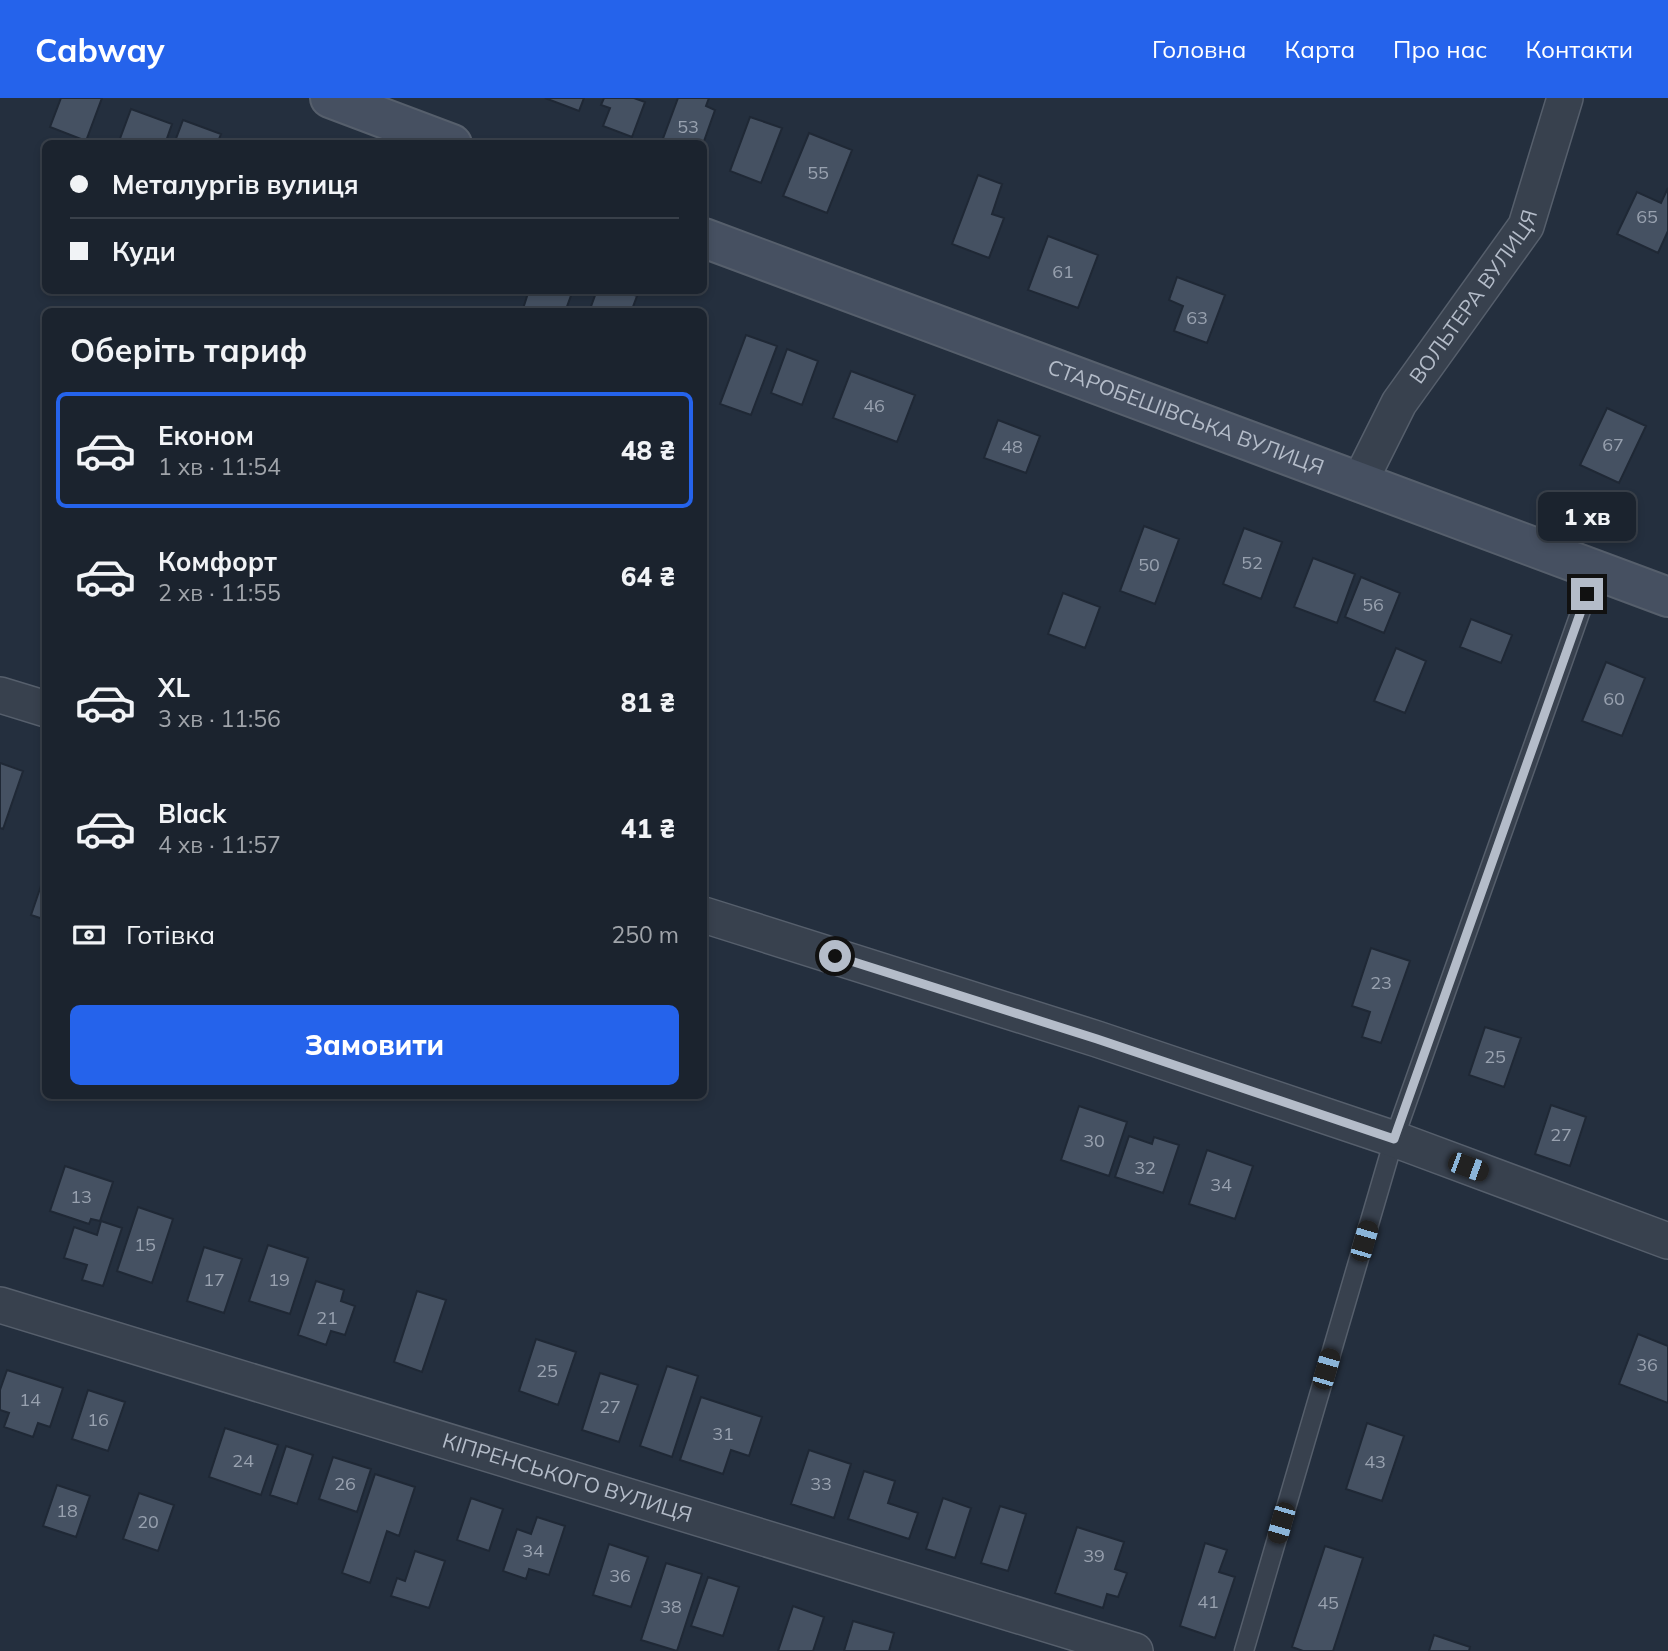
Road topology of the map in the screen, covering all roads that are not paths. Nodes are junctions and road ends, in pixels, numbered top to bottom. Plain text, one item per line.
1 (330, 98) edge
2 (1564, 98) edge
3 (441, 140) edge
4 (707, 238) edge
5 (1359, 483) junction
6 (1596, 568) junction
7 (1668, 597) edge
8 (0, 695) edge
9 (42, 708) edge
10 (707, 916) edge
11 (1394, 1139) junction
12 (1668, 1241) edge
13 (0, 1306) edge
14 (1135, 1651) edge
15 (1244, 1651) edge

1 - 3 main road
2 - 5 street, ВОЛЬТЕРА ВУЛИЦЯ
4 - 5 main road, СТАРОБЕШІВСЬКА ВУЛИЦЯ
5 - 6 main road, СТАРОБЕШІВСЬКА ВУЛИЦЯ
6 - 7 main road, СТАРОБЕШІВСЬКА ВУЛИЦЯ
6 - 11 lane
8 - 9 street
10 - 11 street
11 - 12 street
11 - 15 lane
13 - 14 street, КІПРЕНСЬКОГО ВУЛИЦЯ

